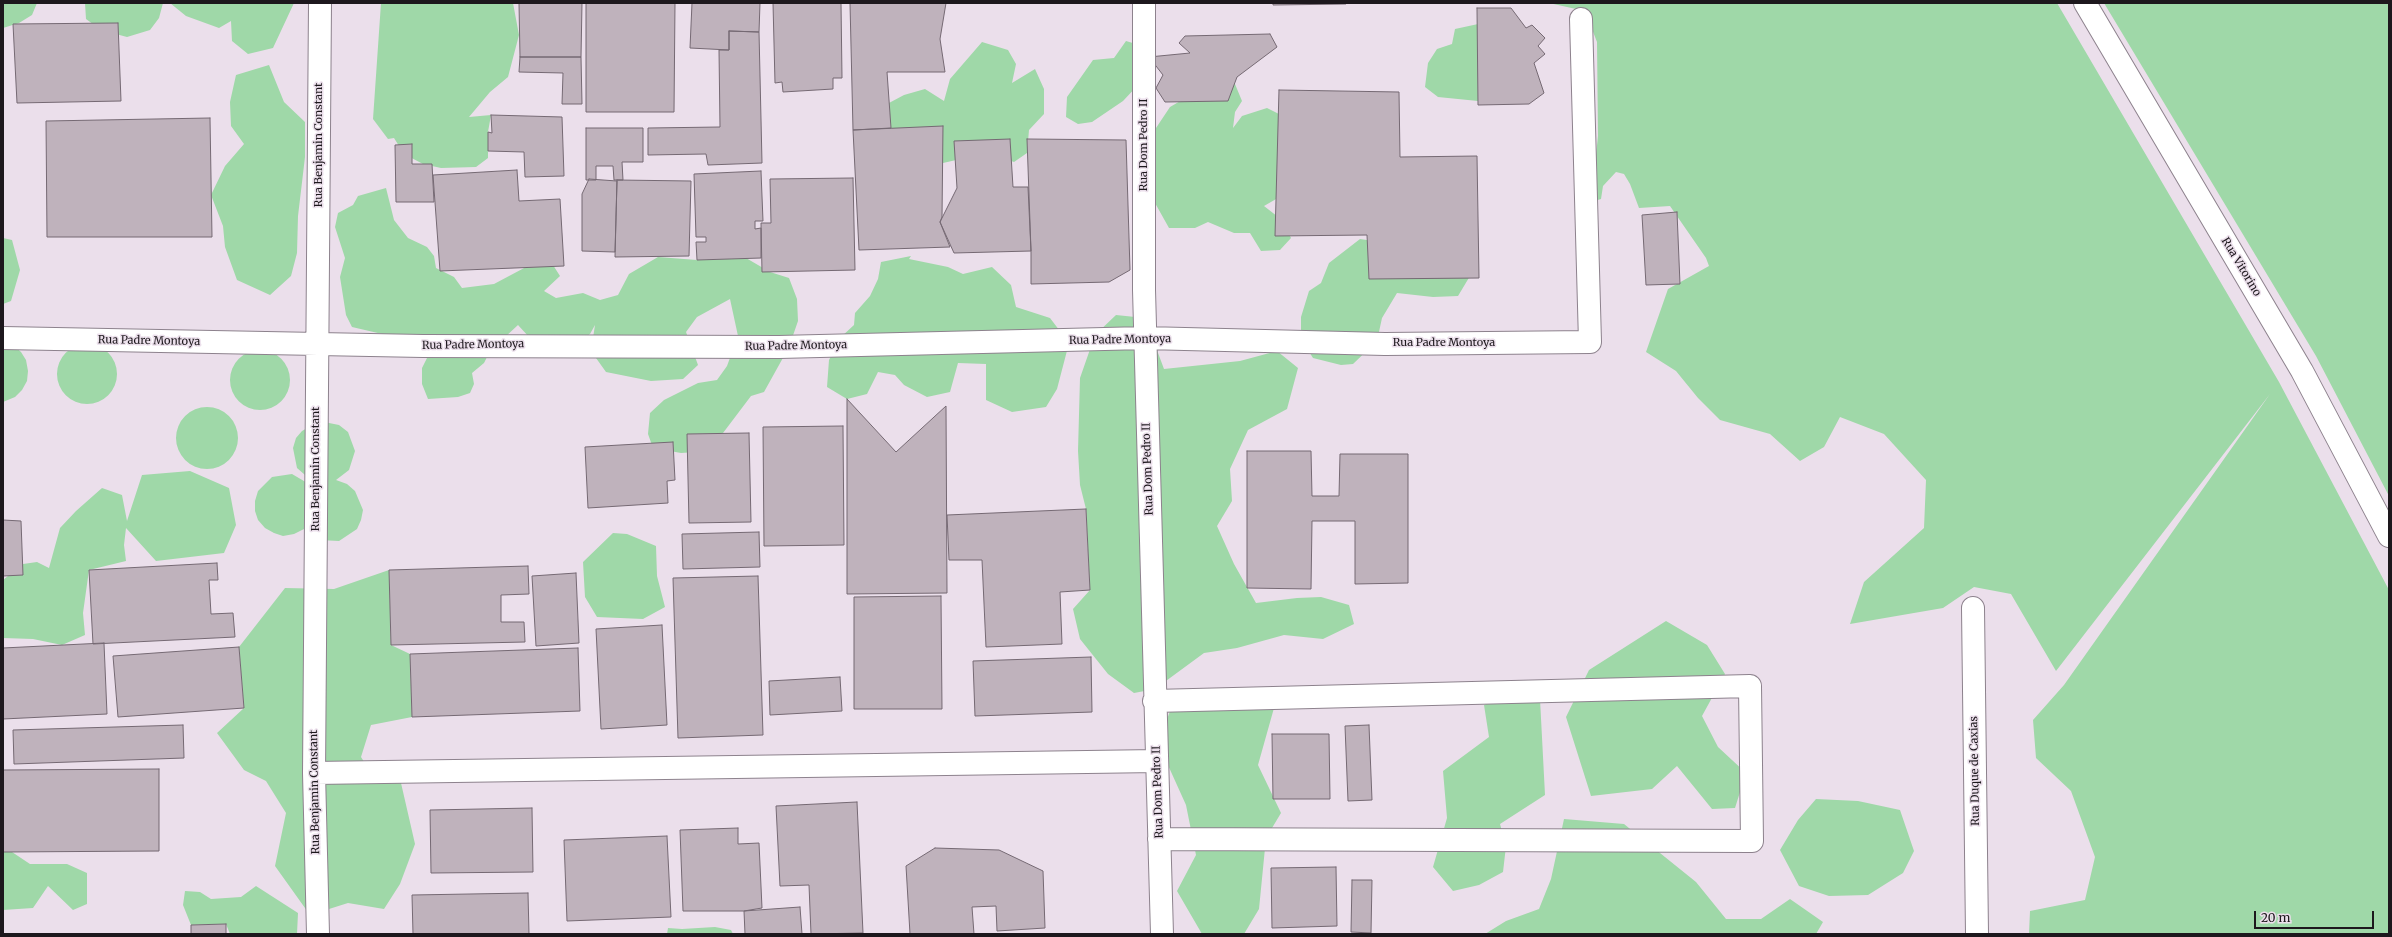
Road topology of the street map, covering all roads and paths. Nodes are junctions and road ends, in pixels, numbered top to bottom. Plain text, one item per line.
1 (320, 3) edge
2 (1144, 3) edge
3 (2085, 3) edge
4 (1581, 19) dead end
5 (3, 338) edge
6 (1145, 338) junction
7 (317, 346) junction
8 (2389, 536) edge
9 (1974, 608) dead end
10 (1154, 701) junction
11 (1157, 761) junction
12 (314, 773) junction
13 (1159, 838) junction
14 (318, 934) edge
15 (1162, 934) edge
16 (1977, 934) edge

1 - 7 street, Rua Benjamin Constant
2 - 6 street, Rua Dom Pedro II
3 - 8 street, Rua Vitorino
4 - 6 street, Rua Padre Montoya
5 - 7 street, Rua Padre Montoya
6 - 7 street, Rua Padre Montoya
6 - 10 street, Rua Dom Pedro II
7 - 12 street, Rua Benjamin Constant
9 - 16 street, Rua Duque de Caxias
10 - 11 street, Rua Dom Pedro II
10 - 13 street
11 - 12 street
11 - 13 street, Rua Dom Pedro II
12 - 14 street, Rua Benjamin Constant
13 - 15 street, Rua Dom Pedro II

